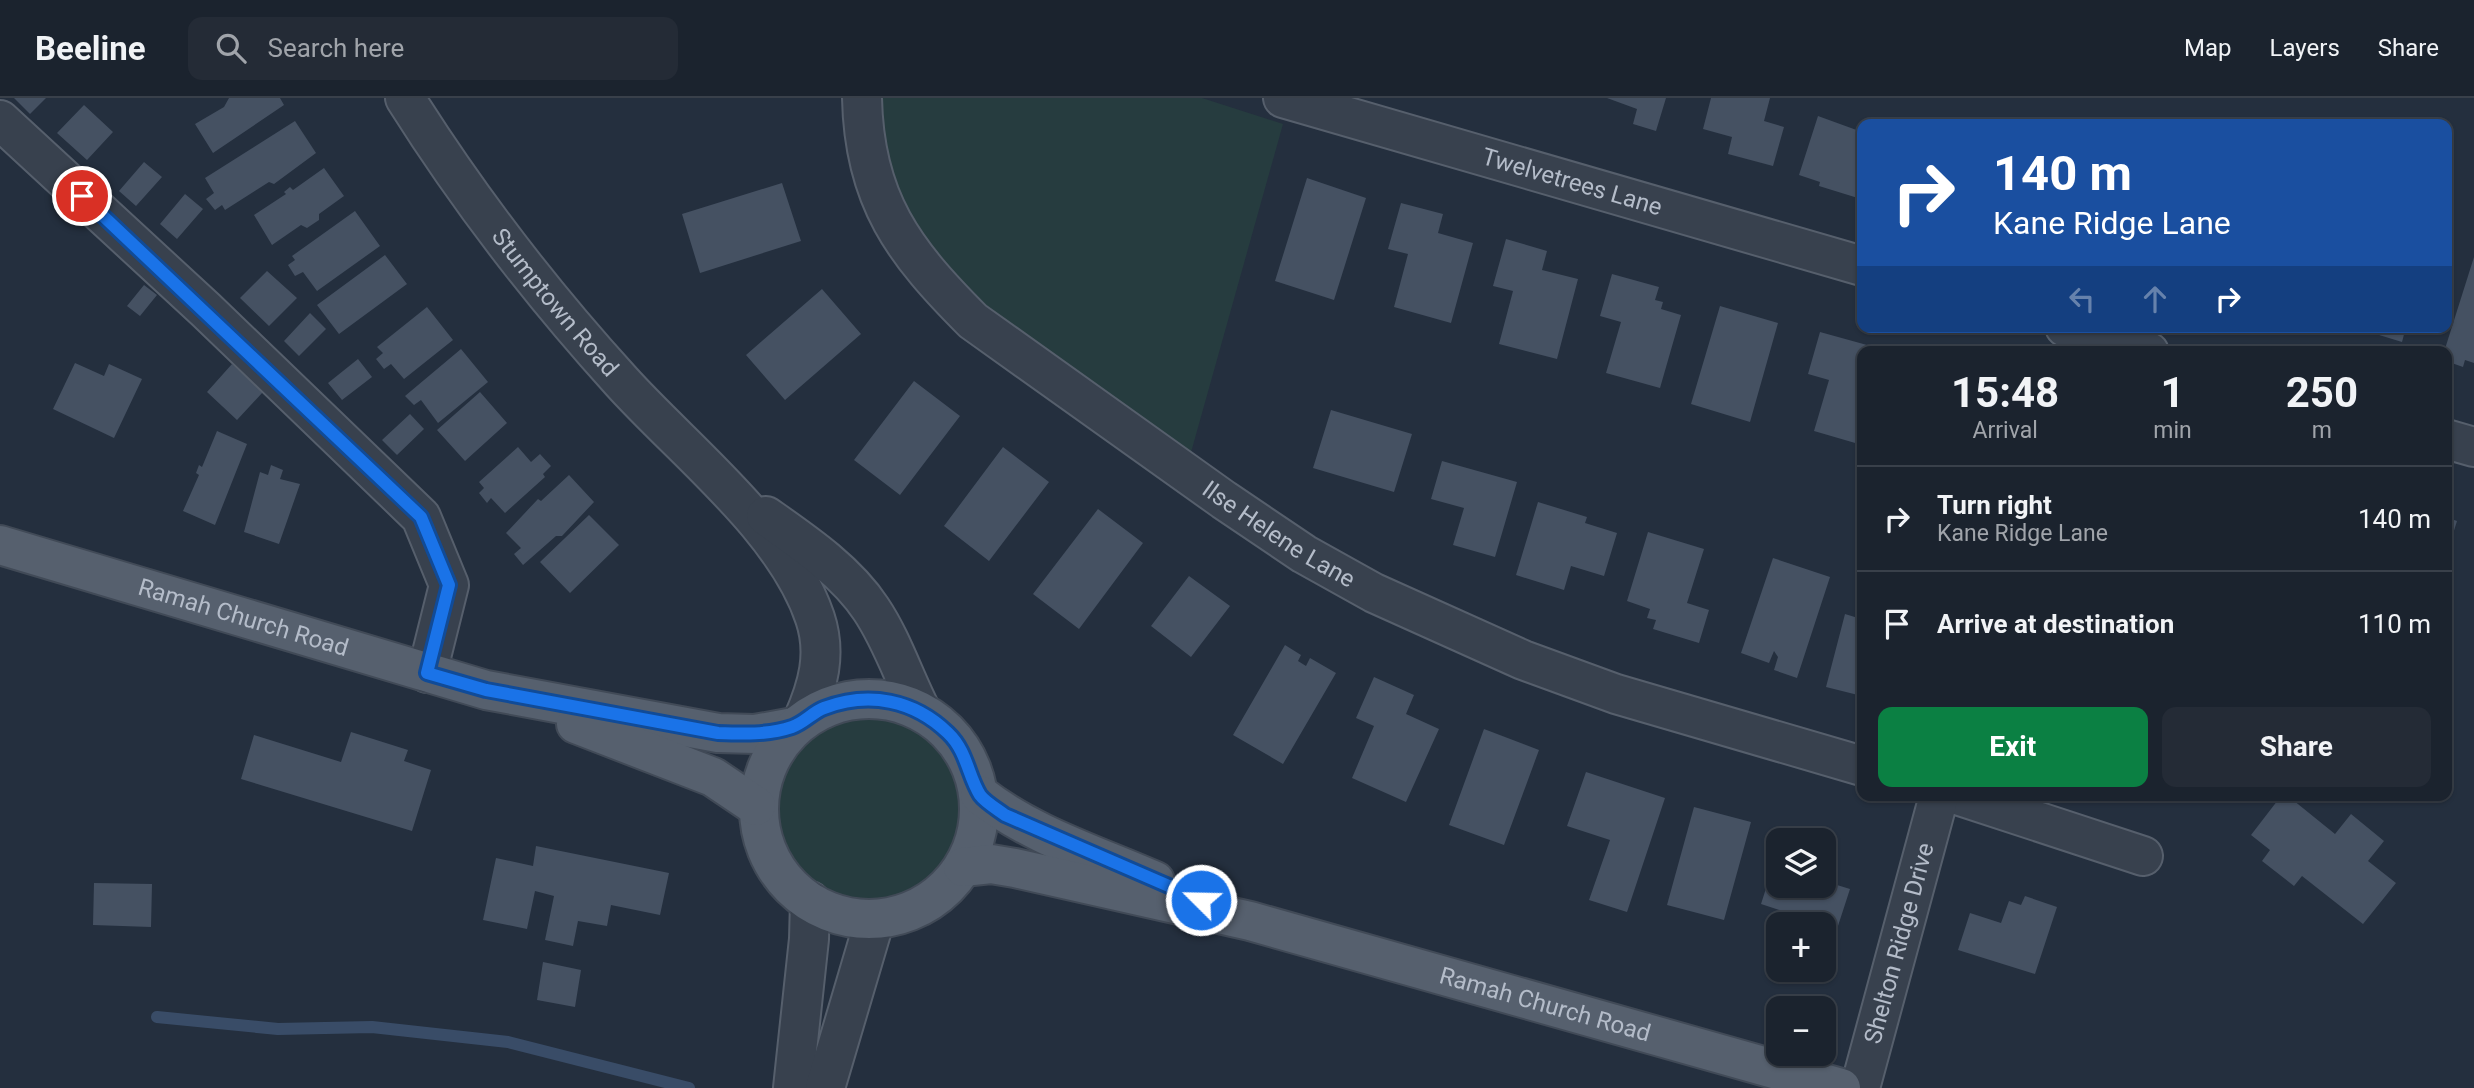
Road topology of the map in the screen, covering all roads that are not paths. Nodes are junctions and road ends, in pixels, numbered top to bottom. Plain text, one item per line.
1 (405, 98) edge
2 (862, 98) edge
3 (1283, 98) edge
4 (0, 120) edge
5 (1857, 265) edge
6 (2069, 336) edge
7 (2119, 346) edge
8 (2452, 441) edge
9 (2474, 447) edge
10 (727, 489) junction
11 (0, 545) edge
12 (427, 673) junction
13 (486, 690) junction
14 (920, 711) junction
15 (799, 723) junction
16 (1857, 765) edge
17 (980, 795) junction
18 (1938, 801) edge
19 (1975, 801) edge
20 (756, 806) junction
21 (2143, 856) dead end
22 (963, 867) junction
23 (810, 901) junction
24 (875, 919) junction
25 (1250, 921) junction
26 (793, 1088) edge
27 (825, 1088) edge
28 (1841, 1088) edge
29 (1860, 1088) edge

1 - 10 street, Stumptown Road
2 - 16 street, Ilse Helene Lane
3 - 5 street, Twelvetrees Lane
4 - 12 street
6 - 7 street
8 - 9 street
10 - 14 street, Stumptown Road
10 - 15 street, Stumptown Road
11 - 12 main road, Ramah Church Road
12 - 13 main road, Ramah Church Road
13 - 15 main road, Ramah Church Road
13 - 20 main road, Ramah Church Road
14 - 15 main road, Ramah Church Road
14 - 17 main road, Ramah Church Road
15 - 20 main road, Ramah Church Road
17 - 22 main road, Ramah Church Road
17 - 25 main road, Ramah Church Road
18 - 29 street, Shelton Ridge Drive
19 - 21 street
20 - 23 main road, Ramah Church Road
22 - 24 main road, Ramah Church Road
22 - 25 main road, Ramah Church Road
23 - 24 main road, Ramah Church Road
23 - 26 street
24 - 27 street
25 - 28 main road, Ramah Church Road

